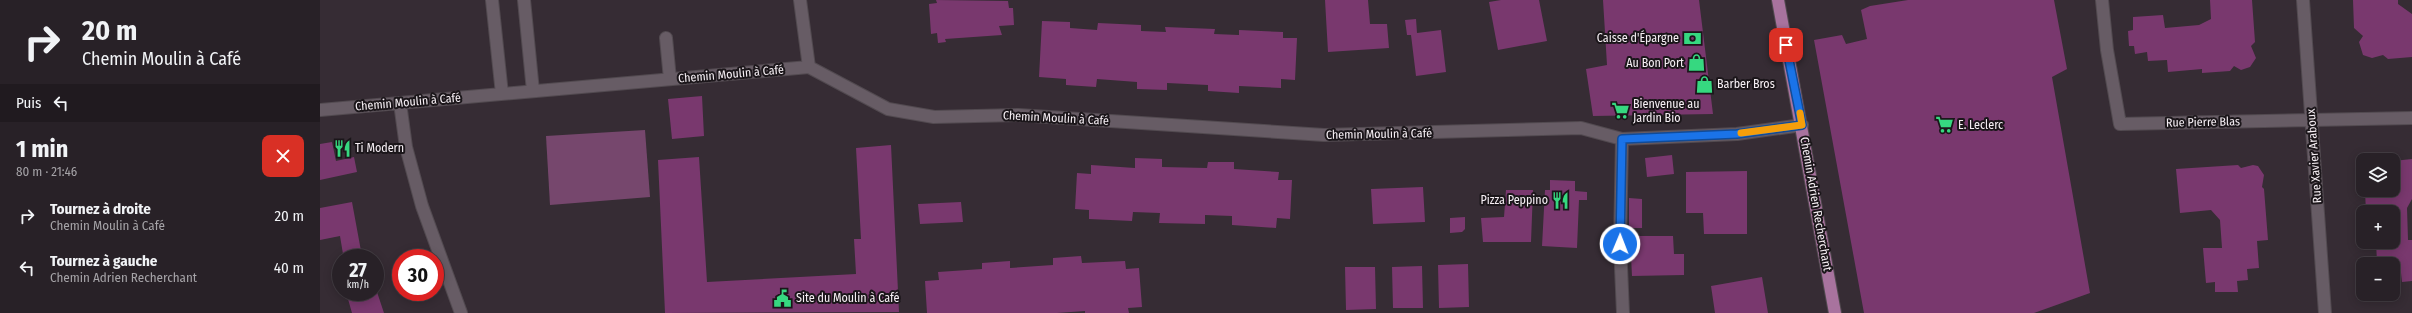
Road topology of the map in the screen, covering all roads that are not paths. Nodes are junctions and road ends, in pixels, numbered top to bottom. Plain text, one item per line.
1 (492, 0) edge
2 (524, 0) edge
3 (800, 0) edge
4 (1778, 0) edge
5 (2102, 0) edge
6 (2303, 0) edge
7 (666, 38) dead end
8 (809, 67) junction
9 (670, 79) junction
10 (533, 91) junction
11 (502, 94) junction
12 (400, 103) junction
13 (320, 110) edge
14 (2412, 118) edge
15 (2312, 120) junction
16 (1802, 125) junction
17 (1622, 139) junction
18 (461, 313) edge
19 (1623, 313) edge
20 (1835, 313) edge
21 (2325, 313) edge

1 - 11 street
2 - 10 street
3 - 8 street
4 - 16 main road, Chemin Adrien Recherchant
5 - 15 street, Rue Pierre Blas
6 - 15 street, Rue Xavier Araboux
7 - 9 street
8 - 9 street, Chemin Moulin à Café
8 - 17 street, Chemin Moulin à Café
9 - 10 street, Chemin Moulin à Café
10 - 11 street, Chemin Moulin à Café
11 - 12 street, Chemin Moulin à Café
12 - 13 street, Chemin Moulin à Café
12 - 18 street
14 - 15 street, Rue Pierre Blas
15 - 21 street, Rue Xavier Araboux
16 - 17 street, Chemin Moulin à Café
16 - 20 main road, Chemin Adrien Recherchant
17 - 19 street

